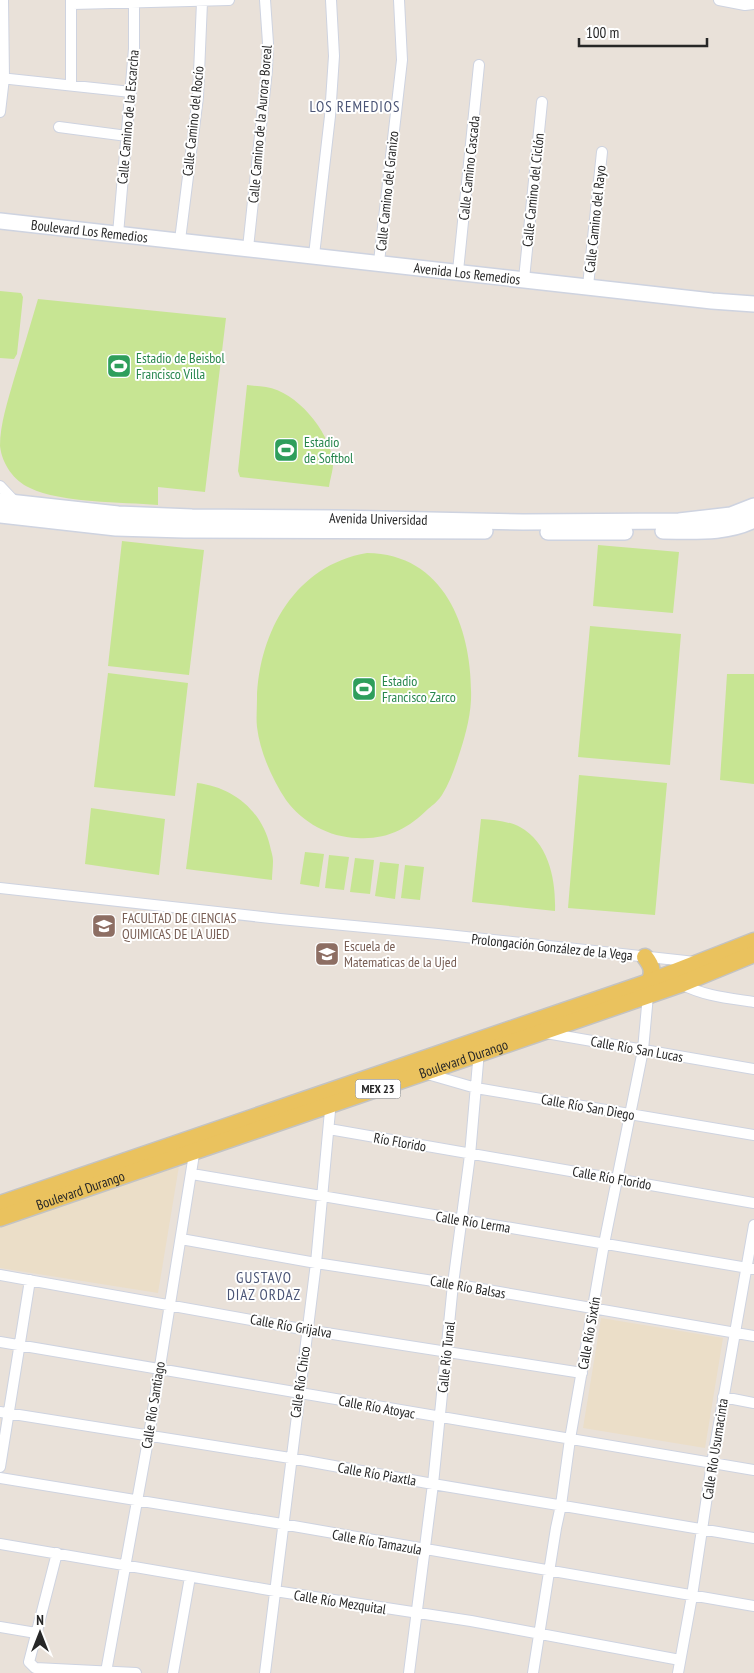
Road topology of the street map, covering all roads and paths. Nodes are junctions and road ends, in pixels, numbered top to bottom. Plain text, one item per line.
1 (3, 0) edge
2 (229, 0) edge
3 (265, 0) edge
4 (331, 0) edge
5 (399, 0) edge
6 (719, 0) edge
7 (134, 1) edge
8 (72, 2) edge
9 (202, 2) junction
10 (754, 4) edge
11 (479, 65) dead end
12 (2, 78) edge
13 (71, 85) junction
14 (131, 92) junction
15 (542, 102) dead end
16 (0, 112) edge
17 (59, 127) dead end
18 (127, 136) junction
19 (602, 152) dead end
20 (0, 221) edge
21 (118, 234) junction
22 (180, 240) junction
23 (248, 248) junction
24 (314, 255) junction
25 (379, 262) junction
26 (458, 271) junction
27 (524, 279) junction
28 (588, 286) junction
29 (754, 304) edge
30 (0, 486) edge
31 (0, 501) edge
32 (16, 503) junction
33 (754, 506) edge
34 (0, 515) edge
35 (29, 518) junction
36 (754, 520) edge
37 (117, 521) junction
38 (337, 524) junction
39 (0, 888) edge
40 (754, 941) edge
41 (754, 954) edge
42 (645, 957) junction
43 (707, 966) junction
44 (681, 984) junction
45 (648, 988) junction
46 (754, 1002) edge
47 (520, 1027) junction
48 (542, 1032) junction
49 (480, 1047) junction
50 (643, 1050) junction
51 (754, 1069) edge
52 (424, 1073) junction
53 (476, 1088) junction
54 (331, 1098) junction
55 (630, 1114) junction
56 (329, 1129) junction
57 (754, 1135) edge
58 (196, 1145) junction
59 (470, 1154) junction
60 (192, 1174) junction
61 (618, 1179) junction
62 (323, 1197) junction
63 (754, 1203) edge
64 (0, 1204) edge
65 (0, 1218) edge
66 (461, 1219) junction
67 (754, 1225) edge
68 (181, 1239) junction
69 (604, 1244) junction
70 (316, 1263) junction
71 (751, 1269) edge
72 (0, 1275) edge
73 (30, 1280) junction
74 (453, 1284) junction
75 (169, 1305) junction
76 (593, 1308) junction
77 (307, 1330) junction
78 (736, 1333) junction
79 (754, 1336) edge
80 (0, 1342) edge
81 (19, 1346) junction
82 (446, 1351) junction
83 (159, 1368) junction
84 (582, 1373) junction
85 (298, 1393) junction
86 (723, 1397) junction
87 (754, 1402) edge
88 (5, 1413) edge
89 (439, 1418) junction
90 (149, 1435) junction
91 (570, 1439) junction
92 (290, 1458) junction
93 (712, 1463) junction
94 (0, 1467) edge
95 (754, 1470) edge
96 (0, 1478) edge
97 (433, 1484) junction
98 (137, 1501) junction
99 (561, 1505) junction
100 (282, 1524) junction
101 (703, 1530) junction
102 (754, 1538) edge
103 (0, 1544) edge
104 (425, 1550) junction
105 (58, 1553) junction
106 (125, 1565) junction
107 (550, 1571) junction
108 (190, 1577) junction
109 (275, 1592) junction
110 (692, 1596) junction
111 (754, 1606) edge
112 (416, 1614) junction
113 (0, 1627) edge
114 (36, 1633) junction
115 (539, 1633) junction
116 (680, 1660) junction
117 (116, 1672) edge
118 (136, 1673) edge
119 (174, 1673) edge
120 (265, 1673) edge
121 (409, 1673) edge
122 (533, 1673) edge
123 (678, 1673) edge

1 - 12 street
2 - 9 street
3 - 23 street, Calle Camino de la Aurora Boreal
4 - 24 street
5 - 25 street, Calle Camino del Granizo
6 - 10 street
7 - 8 street
7 - 9 street
7 - 14 street, Calle Camino de la Escarcha
8 - 13 street
9 - 22 street, Calle Camino del Rocío
11 - 26 street, Calle Camino Cascada
12 - 13 street
12 - 16 street
13 - 14 street
14 - 18 street, Calle Camino de la Escarcha
15 - 27 street, Calle Camino del Ciclón
17 - 18 street
18 - 21 street, Calle Camino de la Escarcha
19 - 28 street, Calle Camino del Rayo
20 - 21 street, Boulevard Los Remedios
21 - 22 street, Boulevard Los Remedios
22 - 23 street, Avenida Los Remedios
23 - 24 street, Avenida Los Remedios
24 - 25 street, Avenida Los Remedios
25 - 26 street, Avenida Los Remedios
26 - 27 street, Avenida Los Remedios
27 - 28 street, Avenida Los Remedios
28 - 29 street, Avenida Los Remedios
30 - 32 street
31 - 32 street, Avenida Universidad
32 - 35 street
32 - 37 street, Avenida Universidad
33 - 38 street, Avenida Universidad
34 - 35 street, Avenida Universidad
35 - 37 street, Avenida Universidad
36 - 38 street, Avenida Universidad
37 - 38 street, Avenida Universidad
39 - 42 street, Prolongación González de la Vega
40 - 43 main road, Boulevard Durango / MEX 23
41 - 43 main road, Boulevard Durango / MEX 23
42 - 43 street, Prolongación González de la Vega
42 - 45 main road
43 - 44 main road, Boulevard Durango / MEX 23
43 - 45 main road, Boulevard Durango / MEX 23
44 - 45 main road, Boulevard Durango / MEX 23
44 - 46 street
45 - 47 main road, Boulevard Durango / MEX 23
45 - 48 main road, Boulevard Durango / MEX 23
45 - 50 street, Calle Río Sixtín
47 - 48 street, Calle Río San Lucas
47 - 49 main road, Boulevard Durango / MEX 23
48 - 49 main road, Boulevard Durango / MEX 23
48 - 50 street, Calle Río San Lucas
49 - 52 main road, Boulevard Durango / MEX 23
49 - 53 street, Calle Río Tunal
49 - 54 main road, Boulevard Durango / MEX 23
50 - 51 street, Calle Río San Lucas
50 - 55 street, Calle Río Sixtín
52 - 53 street, Calle Río San Diego
52 - 54 main road, Boulevard Durango / MEX 23
53 - 55 street, Calle Río San Diego
53 - 59 street, Calle Río Tunal
54 - 56 street, Calle Río Chico
54 - 58 main road, Boulevard Durango / MEX 23
55 - 57 street, Calle Río San Diego
55 - 61 street, Calle Río Sixtín
56 - 59 street, Río Florido
56 - 62 street, Calle Río Chico
58 - 60 street, Calle Río Santiago
58 - 64 main road, Boulevard Durango / MEX 23
58 - 65 main road, Boulevard Durango / MEX 23
59 - 61 street, Calle Río Florido
59 - 66 street, Calle Río Tunal
60 - 62 street, Calle Río Lerma
60 - 68 street, Calle Río Santiago
61 - 63 street, Calle Río Florido
61 - 69 street, Calle Río Sixtín
62 - 66 street, Calle Río Lerma
62 - 70 street, Calle Río Chico
66 - 69 street, Calle Río Lerma
66 - 74 street, Calle Río Tunal
67 - 71 street, Calle Río Usumacinta
68 - 70 street, Calle Río Balsas
68 - 75 street, Calle Río Santiago
69 - 71 street, Calle Río Lerma
69 - 76 street, Calle Río Sixtín
70 - 74 street, Calle Río Balsas
70 - 77 street, Calle Río Chico
71 - 78 street, Calle Río Usumacinta
72 - 73 street, Calle Río Grijalva
73 - 75 street, Calle Río Grijalva
73 - 81 street
74 - 76 street, Calle Río Balsas
74 - 82 street, Calle Río Tunal
75 - 77 street, Calle Río Grijalva
75 - 83 street, Calle Río Santiago
76 - 78 street, Calle Río Balsas
76 - 84 street, Calle Río Sixtín
77 - 82 street, Calle Río Grijalva
77 - 85 street, Calle Río Chico
78 - 79 street, Calle Río Balsas
78 - 86 street, Calle Río Usumacinta
80 - 81 street, Calle Río Atoyac
81 - 83 street, Calle Río Atoyac
81 - 88 street
82 - 84 street, Calle Río Grijalva
82 - 89 street, Calle Río Tunal
83 - 85 street, Calle Río Atoyac
83 - 90 street, Calle Río Santiago
84 - 91 street, Calle Río Sixtín
85 - 89 street, Calle Río Atoyac
85 - 92 street, Calle Río Chico
86 - 87 street
86 - 93 street, Calle Río Usumacinta
88 - 90 street, Calle Río Piaxtla
88 - 94 street
89 - 91 street, Calle Río Atoyac
89 - 97 street, Calle Río Tunal
90 - 92 street, Calle Río Piaxtla
90 - 98 street, Calle Río Santiago
91 - 93 street, Calle Río Atoyac
91 - 99 street, Calle Río Sixtín
92 - 97 street, Calle Río Piaxtla
92 - 100 street, Calle Río Chico
93 - 95 street, Calle Río Atoyac
93 - 101 street, Calle Río Usumacinta
96 - 98 street, Calle Río Tamazula
97 - 99 street, Calle Río Piaxtla
97 - 104 street, Calle Río Tunal
98 - 100 street, Calle Río Tamazula
98 - 106 street, Calle Río Santiago
99 - 101 street, Calle Río Piaxtla
99 - 107 street, Calle Río Sixtín
100 - 104 street, Calle Río Tamazula
100 - 109 street, Calle Río Chico
101 - 102 street, Calle Río Piaxtla
101 - 110 street, Calle Río Usumacinta
103 - 105 street, Calle Río Mezquital
104 - 107 street, Calle Río Tamazula
104 - 112 street, Calle Río Tunal
105 - 106 street, Calle Río Mezquital
105 - 114 street
106 - 108 street, Calle Río Mezquital
106 - 117 street, Calle Río Santiago
107 - 110 street, Calle Río Tamazula
107 - 115 street, Calle Río Sixtín
108 - 109 street, Calle Río Mezquital
108 - 119 street
109 - 112 street, Calle Río Mezquital
109 - 120 street, Calle Río Chico
110 - 111 street, Calle Río Tamazula
110 - 116 street, Calle Río Usumacinta
112 - 115 street, Calle Río Mezquital
112 - 121 street, Calle Río Tunal
113 - 114 street
114 - 117 street
115 - 116 street, Calle Río Mezquital
115 - 122 street, Calle Río Sixtín
116 - 123 street, Calle Río Usumacinta
117 - 118 street

